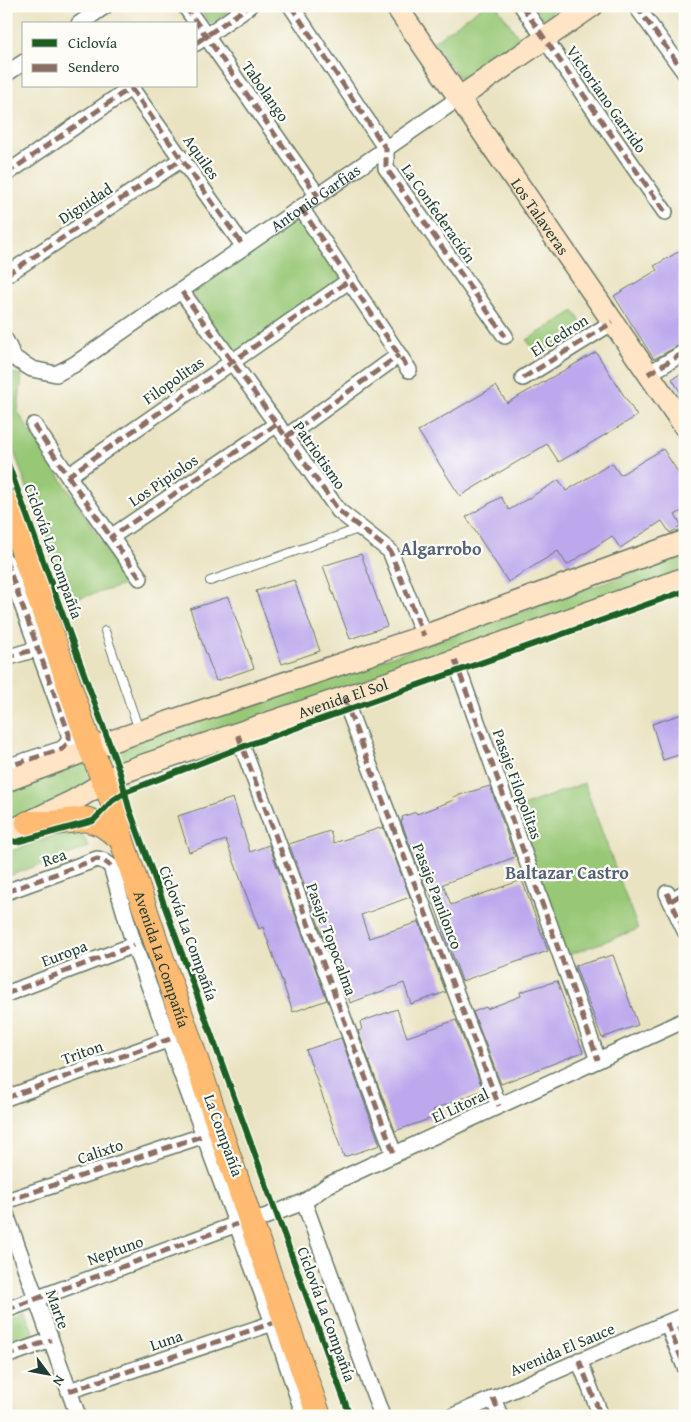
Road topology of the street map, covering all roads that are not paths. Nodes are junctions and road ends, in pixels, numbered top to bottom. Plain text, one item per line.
1 (105, 6) edge
2 (185, 6) edge
3 (250, 6) edge
4 (291, 6) edge
5 (396, 6) edge
6 (522, 6) edge
7 (592, 6) edge
8 (636, 6) edge
9 (82, 22) edge
10 (193, 22) edge
11 (201, 40) edge
12 (544, 40) junction
13 (22, 63) edge
14 (685, 73) edge
15 (6, 74) edge
16 (131, 88) edge
17 (133, 88) edge
18 (460, 98) junction
19 (386, 149) junction
20 (182, 160) junction
21 (6, 174) edge
22 (318, 196) junction
23 (301, 208) junction
24 (664, 212) dead end
25 (244, 247) junction
26 (6, 275) edge
27 (350, 280) junction
28 (182, 292) junction
29 (613, 322) junction
30 (504, 336) dead end
31 (6, 341) edge
32 (685, 352) edge
33 (399, 356) junction
34 (230, 361) junction
35 (409, 370) dead end
36 (648, 374) junction
37 (523, 378) dead end
38 (277, 424) junction
39 (34, 425) dead end
40 (685, 427) edge
41 (286, 437) junction
42 (68, 476) junction
43 (6, 501) edge
44 (361, 528) junction
45 (111, 537) junction
46 (685, 541) edge
47 (6, 561) edge
48 (140, 578) dead end
49 (685, 578) edge
50 (210, 581) dead end
51 (105, 631) dead end
52 (424, 636) junction
53 (36, 648) junction
54 (6, 658) edge
55 (455, 660) junction
56 (344, 698) junction
57 (139, 732) junction
58 (238, 736) junction
59 (91, 749) junction
60 (6, 767) edge
61 (6, 781) edge
62 (104, 781) junction
63 (17, 820) edge
64 (6, 833) edge
65 (121, 838) junction
66 (111, 866) joint
67 (6, 892) edge
68 (685, 892) edge
69 (684, 925) edge
70 (134, 944) junction
71 (6, 994) edge
72 (685, 1020) edge
73 (170, 1039) junction
74 (598, 1060) junction
75 (6, 1098) edge
76 (499, 1106) junction
77 (205, 1135) junction
78 (394, 1154) junction
79 (6, 1202) edge
80 (304, 1202) junction
81 (6, 1214) edge
82 (244, 1223) junction
83 (36, 1299) junction
84 (6, 1310) edge
85 (685, 1315) edge
86 (273, 1323) junction
87 (667, 1323) junction
88 (51, 1340) junction
89 (6, 1356) edge
90 (579, 1360) junction
91 (685, 1367) edge
92 (69, 1391) junction
93 (493, 1398) junction
94 (78, 1416) edge
95 (304, 1416) edge
96 (319, 1416) edge
97 (382, 1416) edge
98 (453, 1416) edge
99 (500, 1416) edge
100 (601, 1416) edge

1 - 9 street
2 - 10 street, Tabolango
3 - 11 street
4 - 19 street, La Confederación
5 - 18 main road, Los Talaveras
6 - 12 street, Victoriano Garrido
7 - 12 main road, Antonio Garfias
8 - 14 street
11 - 22 street, Tabolango
12 - 18 main road, Antonio Garfias
12 - 24 street, Victoriano Garrido
13 - 15 street
16 - 21 street
17 - 20 street, Aquiles
18 - 19 street, Antonio Garfias
18 - 29 main road, Los Talaveras
19 - 22 street, Antonio Garfias
19 - 30 street, La Confederación
20 - 25 street, Aquiles
20 - 26 street, Dignidad
22 - 23 street, Antonio Garfias
23 - 25 street, Antonio Garfias
23 - 27 street
25 - 28 street, Antonio Garfias
27 - 33 street
27 - 34 street, Filopolitas
28 - 31 street, Antonio Garfias
28 - 34 street, Patriotismo
29 - 36 main road, Los Talaveras
29 - 37 street, El Cedron
32 - 36 street
33 - 35 street
33 - 41 street
34 - 38 street, Patriotismo
34 - 42 street, Filopolitas
36 - 40 main road, Los Talaveras
38 - 41 street, Patriotismo
38 - 45 street, Los Pipiolos
39 - 42 street
41 - 44 street, Patriotismo
42 - 45 street
43 - 59 main road, Avenida La Compañía
44 - 50 lane
44 - 52 street, Patriotismo
45 - 48 street
46 - 52 main road, Avenida El Sol
47 - 53 street
49 - 55 main road, Avenida El Sol
51 - 57 lane
52 - 57 main road, Avenida El Sol
53 - 54 street
53 - 60 street
55 - 56 main road, Avenida El Sol
55 - 74 street, Pasaje Filopolitas
56 - 58 main road, Avenida El Sol
56 - 76 street, Pasaje Panilonco
57 - 59 main road, Avenida El Sol
58 - 62 main road, Avenida El Sol
58 - 78 street, Pasaje Topocalma
59 - 61 main road, Avenida El Sol
59 - 62 main road, Avenida La Compañía
62 - 63 main road, Avenida El Sol
62 - 65 main road, Avenida La Compañía
63 - 64 main road, Avenida El Sol
63 - 65 main road
65 - 82 main road, Avenida La Compañía
66 - 67 street, Rea
66 - 70 street, La Compañía
68 - 69 street
70 - 71 street, Europa
70 - 73 street, La Compañía
72 - 74 street, El Litoral
73 - 75 street, Triton
73 - 77 street, La Compañía
74 - 76 street, El Litoral
76 - 78 street, El Litoral
77 - 79 street, Calixto
77 - 82 street, La Compañía
78 - 80 street, El Litoral
80 - 82 street, El Litoral
80 - 97 street
81 - 83 street, Marte
82 - 83 street, Neptuno
82 - 86 street, La Compañía
82 - 96 main road, Avenida La Compañía
83 - 84 street, Neptuno
83 - 88 street, Marte
85 - 87 street, Avenida El Sauce
86 - 92 street, Luna
86 - 95 street, La Compañía
87 - 90 street, Avenida El Sauce
87 - 91 street
88 - 89 street
88 - 92 street, Marte
90 - 93 street, Avenida El Sauce
90 - 100 street
92 - 94 street, Marte
93 - 98 street, Avenida El Sauce
93 - 99 street

